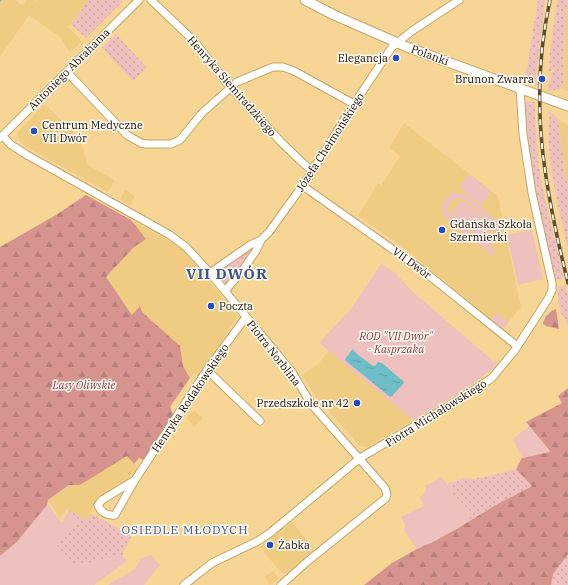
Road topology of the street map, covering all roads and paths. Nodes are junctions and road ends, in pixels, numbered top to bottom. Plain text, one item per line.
1 (139, 0) edge
2 (151, 0) edge
3 (305, 0) edge
4 (460, 0) edge
5 (448, 3) edge
6 (396, 42) junction
7 (67, 72) junction
8 (230, 87) junction
9 (520, 88) junction
10 (354, 104) junction
11 (564, 104) edge
12 (568, 110) edge
13 (1, 137) edge
14 (313, 171) junction
15 (303, 186) junction
16 (262, 240) junction
17 (210, 273) junction
18 (225, 291) junction
19 (246, 317) junction
20 (518, 346) junction
21 (207, 370) junction
22 (260, 421) dead end
23 (360, 458) junction
24 (135, 480) junction
25 (184, 585) edge
26 (281, 585) edge

1 - 7 street, Antoniego Abrahama
2 - 8 street, Henryka Siemiradzkiego
3 - 6 street, Polanki
4 - 5 street, Józefa Chełmońskiego
5 - 6 street, Józefa Chełmońskiego
6 - 9 street, Polanki
6 - 10 street, Józefa Chełmońskiego
7 - 8 street
7 - 13 street, Antoniego Abrahama
8 - 10 street
8 - 14 street, Henryka Siemiradzkiego
9 - 11 street, Polanki
9 - 20 street, Piotra Michałowskiego
10 - 14 street, Józefa Chełmońskiego
11 - 12 street
13 - 17 street, Piotra Norblina
14 - 15 street, Józefa Chełmońskiego
15 - 16 street, Józefa Chełmońskiego
15 - 20 street, VII Dwór
16 - 17 street, Józefa Chełmońskiego
16 - 18 street, Józefa Chełmońskiego
17 - 18 street, Piotra Norblina
18 - 19 street, Piotra Norblina
19 - 21 street, Henryka Rodakowskiego
19 - 23 street, Piotra Norblina
20 - 23 street, Piotra Michałowskiego
21 - 22 street
21 - 24 street, Henryka Rodakowskiego
23 - 25 street, Piotra Michałowskiego
23 - 26 street, Piotra Norblina
24 - 24 street, Henryka Rodakowskiego

